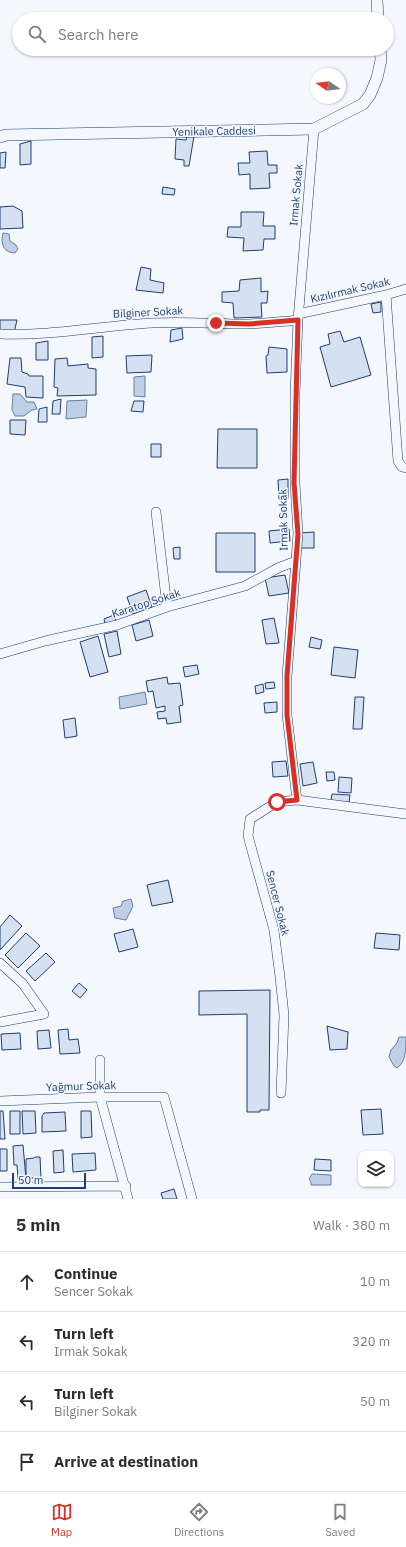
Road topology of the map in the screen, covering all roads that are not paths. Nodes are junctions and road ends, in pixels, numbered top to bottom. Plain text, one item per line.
1 (377, 0) edge
2 (378, 12) edge
3 (381, 56) edge
4 (314, 129) junction
5 (0, 137) edge
6 (406, 289) edge
7 (386, 295) junction
8 (298, 317) junction
9 (0, 334) edge
10 (406, 468) edge
11 (156, 512) dead end
12 (296, 561) junction
13 (167, 608) junction
14 (0, 654) edge
15 (297, 800) junction
16 (406, 814) edge
17 (0, 963) edge
18 (0, 1022) edge
19 (100, 1060) dead end
20 (281, 1093) dead end
21 (100, 1097) junction
22 (0, 1101) edge
23 (126, 1186) junction
24 (0, 1187) edge
25 (128, 1199) edge
26 (192, 1199) edge

1 - 2 street
3 - 4 street, Yenikale Caddesi
4 - 5 street, Yenikale Caddesi
4 - 8 street, Irmak Sokak
6 - 7 street, Kızılırmak Sokak
7 - 8 street, Kızılırmak Sokak
7 - 10 street
8 - 9 street, Bilginer Sokak
8 - 12 street, Irmak Sokak
11 - 13 street
12 - 13 street, Karatop Sokak
12 - 15 street, Irmak Sokak
13 - 14 street, Karatop Sokak
15 - 16 street
15 - 20 street, Sencer Sokak
17 - 18 street
19 - 21 street
21 - 22 street, Yağmur Sokak
21 - 23 street
21 - 26 street, Yağmur Sokak
23 - 24 street
23 - 25 street

